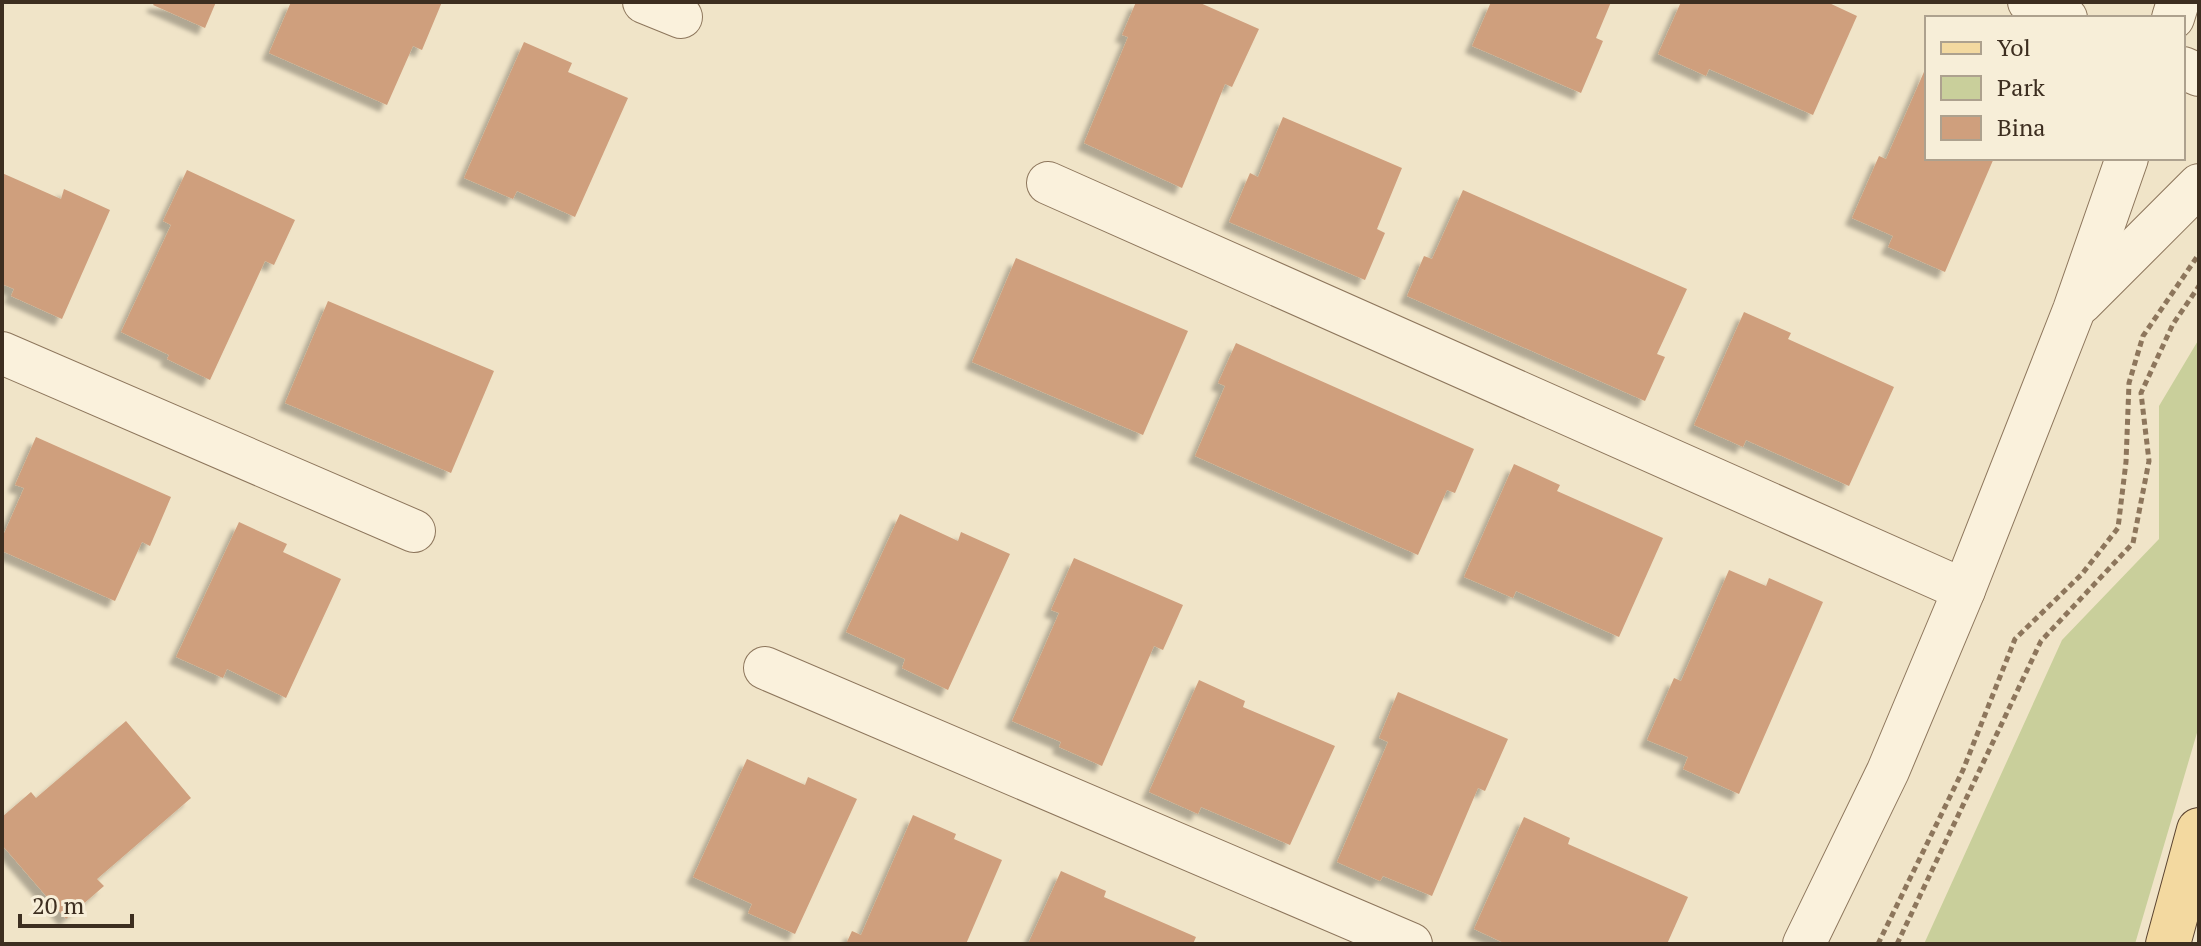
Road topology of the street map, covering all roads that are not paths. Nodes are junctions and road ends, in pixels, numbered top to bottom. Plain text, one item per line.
1 (2029, 2) edge
2 (2061, 16) edge
3 (2126, 160) edge
4 (1048, 183) dead end
5 (2199, 185) edge
6 (2074, 310) junction
7 (2, 353) edge
8 (414, 531) dead end
9 (1964, 590) junction
10 (765, 668) dead end
11 (2199, 830) edge
12 (1411, 944) edge
13 (1804, 944) edge
14 (2168, 944) edge

1 - 2 street
3 - 6 street
4 - 9 street
5 - 6 street
6 - 9 street
7 - 8 street
9 - 13 street
10 - 12 street
11 - 14 main road

